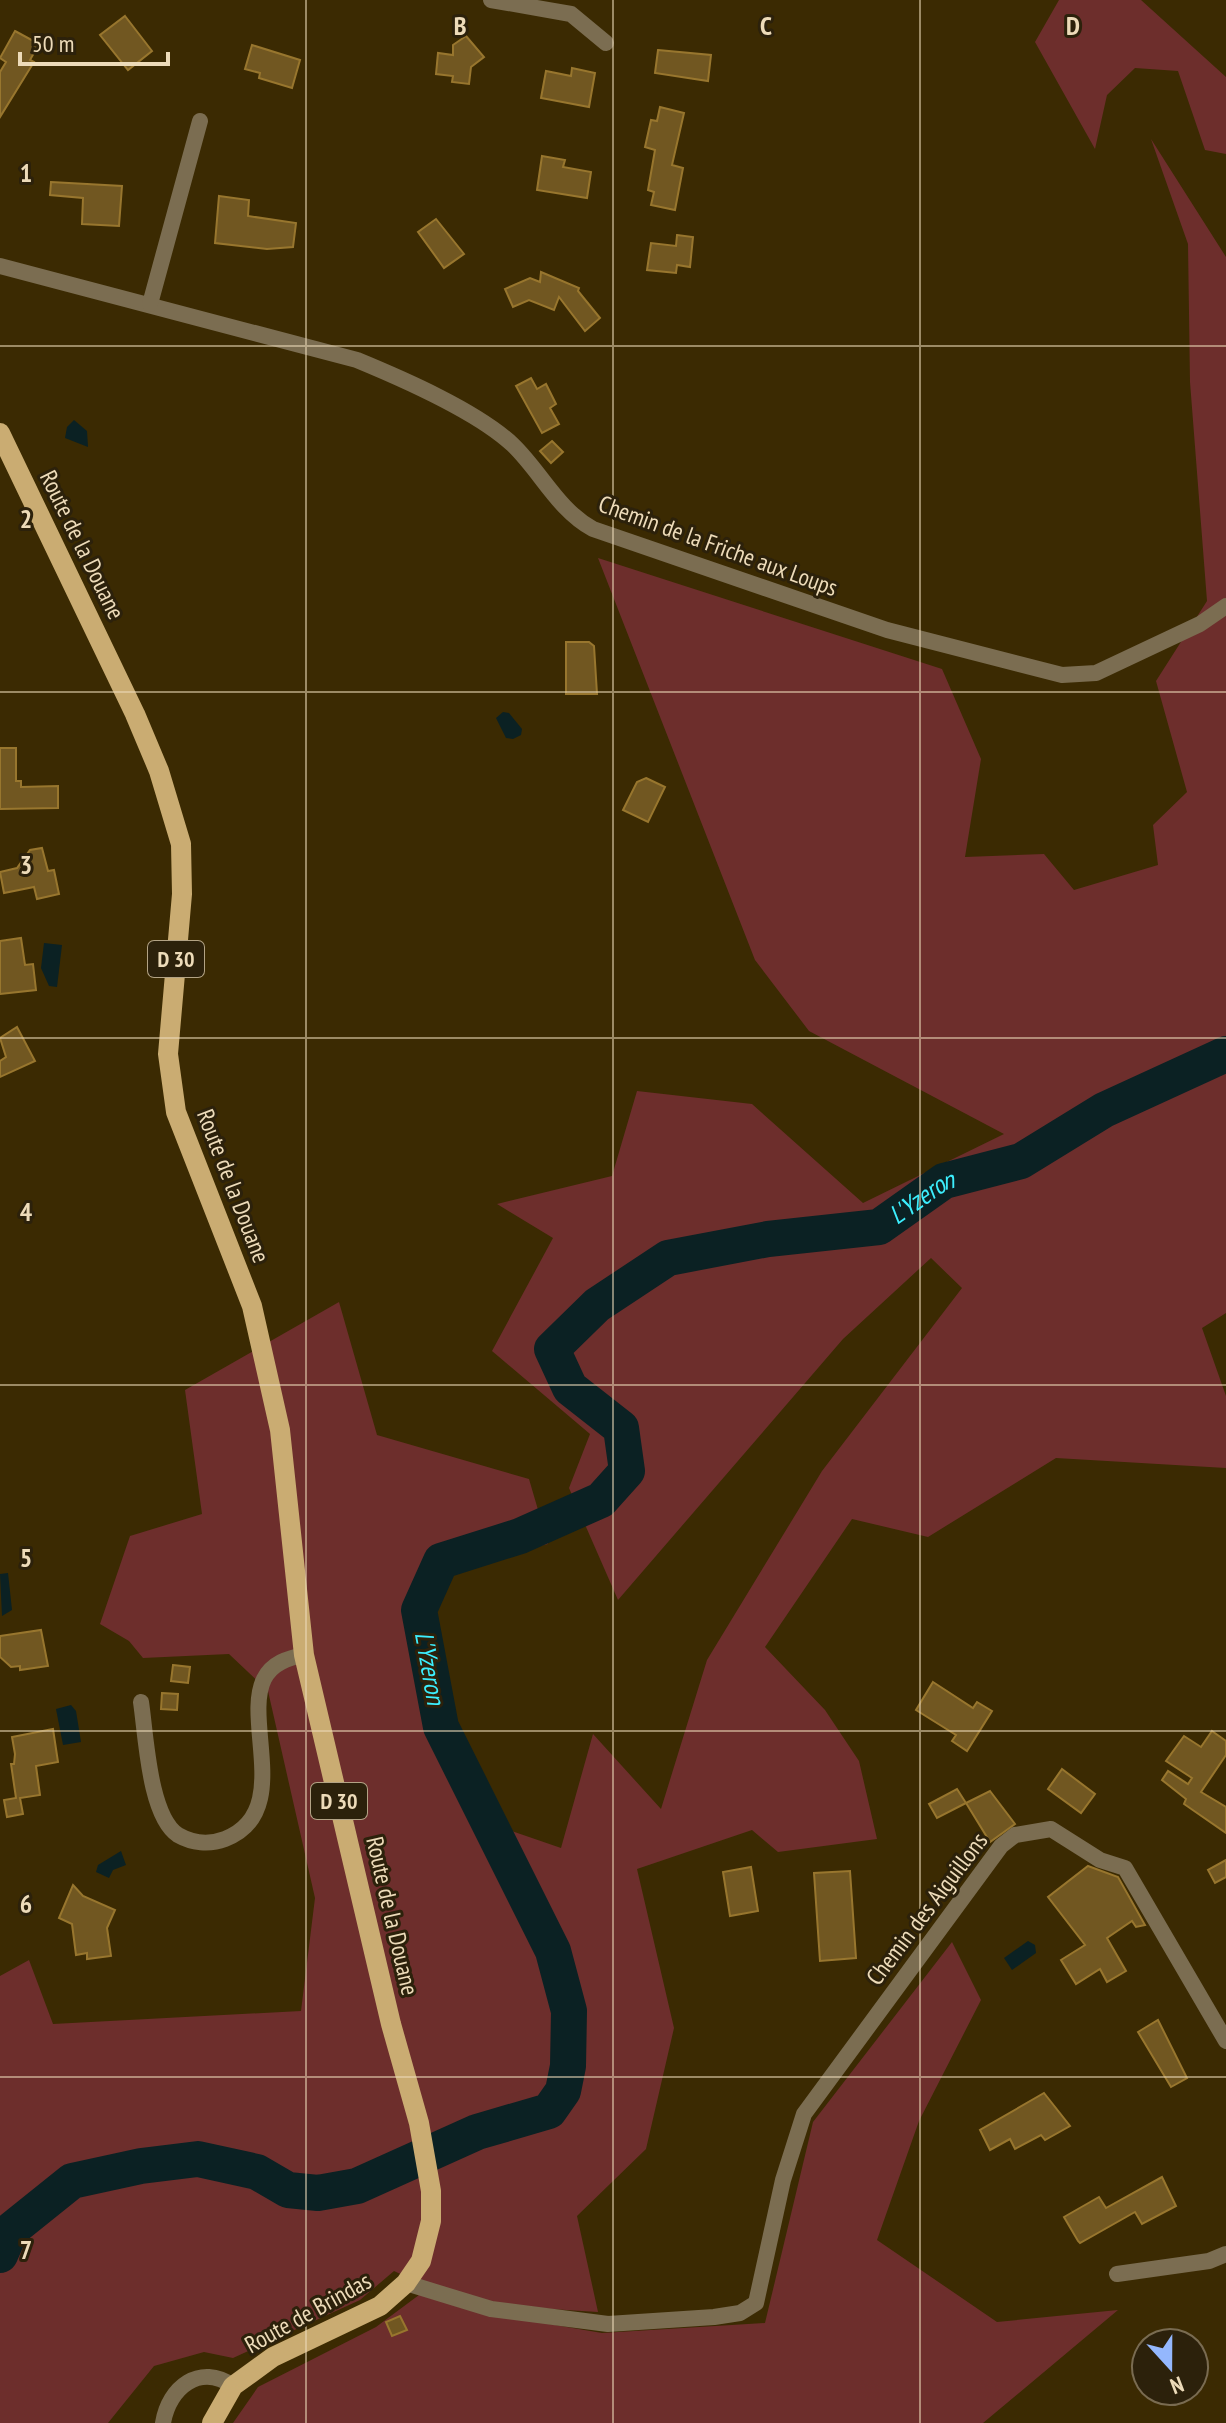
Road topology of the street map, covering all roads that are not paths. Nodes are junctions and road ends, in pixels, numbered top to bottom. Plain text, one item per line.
1 (491, 0) edge
2 (606, 43) dead end
3 (200, 121) dead end
4 (0, 266) edge
5 (150, 304) junction
6 (0, 433) edge
7 (1226, 606) edge
8 (304, 1655) junction
9 (141, 1702) dead end
10 (1226, 2041) edge
11 (1226, 2254) edge
12 (1117, 2274) dead end
13 (406, 2283) junction
14 (233, 2386) junction
15 (163, 2423) edge
16 (212, 2423) edge

1 - 2 street
3 - 5 street
4 - 5 street, Chemin de la Friche aux Loups
5 - 7 street, Chemin de la Friche aux Loups
6 - 8 main road, Route de la Douane / D 30
8 - 9 street
8 - 13 main road, Route de la Douane / D 30
10 - 13 street, Chemin des Aiguillons
11 - 12 street
13 - 14 main road, Route de Brindas / D 30
14 - 15 street, Route de Brindas
14 - 16 main road, Route de Brindas / D 30

